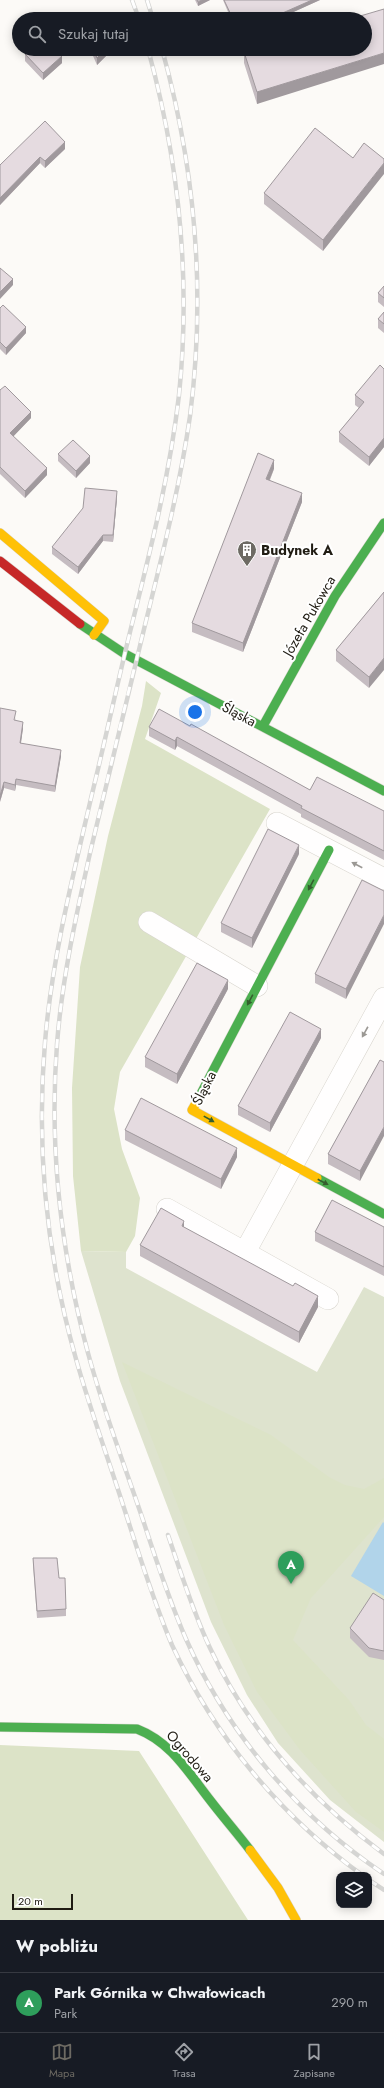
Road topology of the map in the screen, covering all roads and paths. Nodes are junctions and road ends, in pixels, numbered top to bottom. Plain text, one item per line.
1 (384, 523) edge
2 (0, 533) edge
3 (0, 561) edge
4 (94, 635) junction
5 (263, 726) junction
6 (384, 791) edge
7 (277, 823) dead end
8 (329, 850) junction
9 (384, 879) edge
10 (149, 922) dead end
11 (257, 986) junction
12 (384, 998) edge
13 (292, 1165) junction
14 (167, 1209) dead end
15 (384, 1214) edge
16 (245, 1252) junction
17 (328, 1299) dead end
18 (0, 1727) edge
19 (296, 1920) edge

1 - 5 street, Józefa Pukowca
2 - 4 street
3 - 4 street, Śląska
4 - 5 street, Śląska
5 - 6 street, Śląska
7 - 8 street
9 -> 8 street
8 -> 11 street, Śląska
10 - 11 street
11 -> 13 street, Śląska
12 -> 13 street
13 -> 15 street, Śląska
13 - 16 street
14 - 16 street
16 - 17 street
18 - 19 street, Ogrodowa

